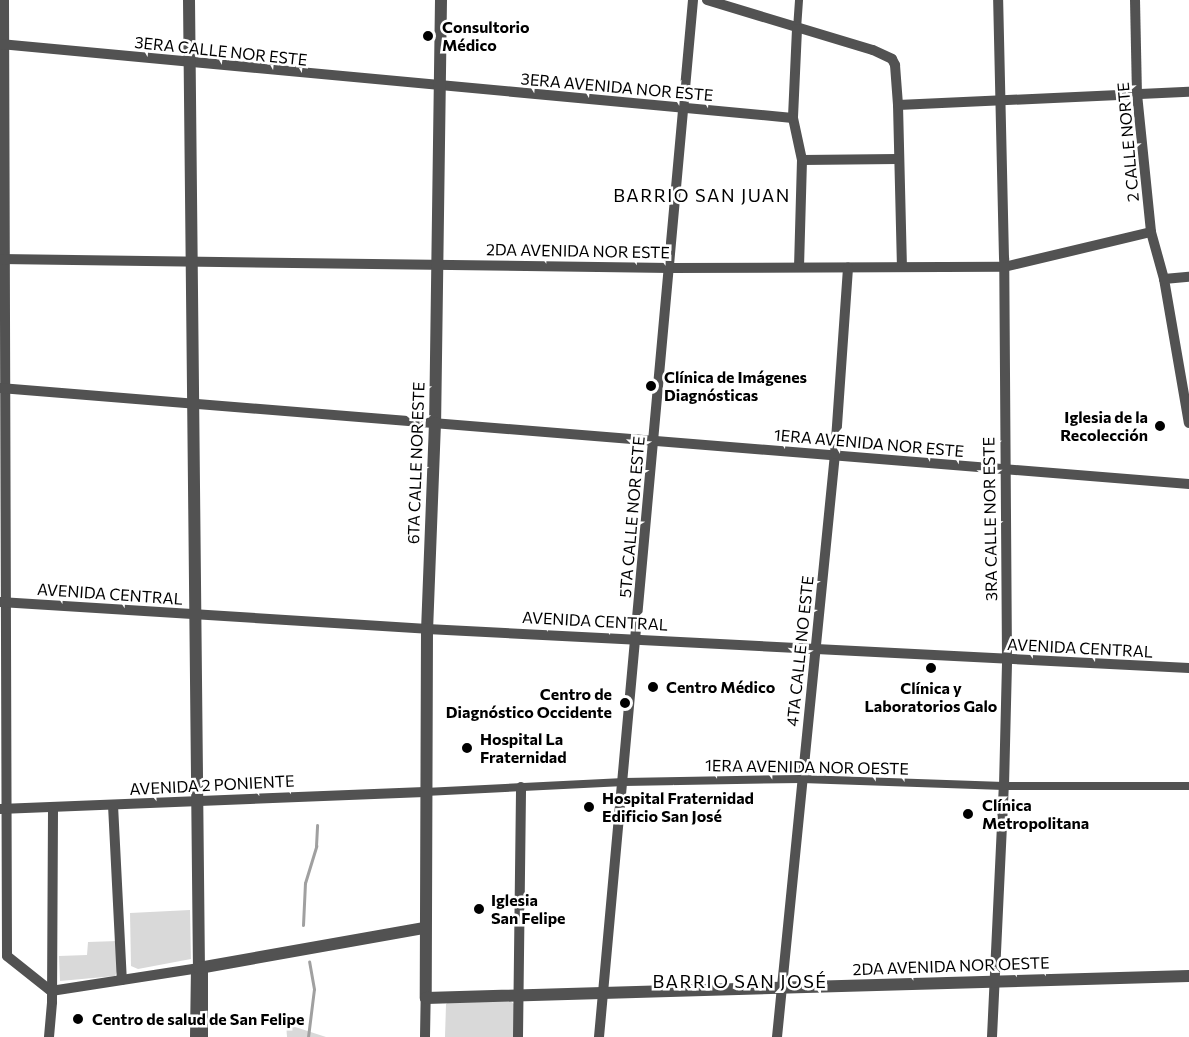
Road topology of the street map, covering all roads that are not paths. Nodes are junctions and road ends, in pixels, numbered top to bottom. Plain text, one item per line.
1 (4, 0) edge
2 (189, 0) edge
3 (441, 0) edge
4 (693, 0) edge
5 (707, 0) edge
6 (799, 0) edge
7 (998, 0) edge
8 (1135, 0) edge
9 (797, 28) junction
10 (2, 44) edge
11 (189, 62) junction
12 (439, 87) junction
13 (1189, 92) edge
14 (1137, 94) junction
15 (999, 101) junction
16 (898, 105) junction
17 (684, 107) junction
18 (793, 118) junction
19 (897, 159) junction
20 (802, 160) junction
21 (1151, 232) junction
22 (3, 259) edge
23 (192, 261) junction
24 (436, 263) junction
25 (799, 266) junction
26 (902, 266) junction
27 (848, 267) junction
28 (1004, 267) junction
29 (670, 268) junction
30 (1189, 277) edge
31 (1164, 279) junction
32 (3, 388) edge
33 (193, 404) junction
34 (435, 423) junction
35 (1189, 423) edge
36 (654, 440) junction
37 (835, 454) junction
38 (1004, 471) junction
39 (1189, 484) edge
40 (3, 602) edge
41 (195, 615) junction
42 (427, 629) junction
43 (636, 638) junction
44 (816, 648) junction
45 (1007, 660) junction
46 (1189, 668) edge
47 (802, 779) junction
48 (624, 782) junction
49 (1004, 786) junction
50 (1189, 786) edge
51 (521, 787) junction
52 (425, 792) junction
53 (197, 800) junction
54 (113, 805) junction
55 (52, 807) junction
56 (3, 808) edge
57 (424, 928) junction
58 (199, 968) junction
59 (1189, 976) edge
60 (122, 980) junction
61 (994, 981) junction
62 (783, 988) junction
63 (51, 991) junction
64 (603, 994) junction
65 (519, 995) junction
66 (426, 998) junction
67 (49, 1037) edge
68 (195, 1037) edge
69 (203, 1037) edge
70 (425, 1037) edge
71 (518, 1037) edge
72 (599, 1037) edge
73 (777, 1037) edge
74 (992, 1037) edge

1 - 10 street
2 - 11 street
3 - 12 street, 6TA CALLE NOR ESTE
4 - 17 street, 5TA CALLE NOR ESTE
5 - 9 street
6 - 9 street
7 - 15 street, 3RA CALLE NOR ESTE
8 - 14 street, 2 CALLE NORTE
9 - 16 street
9 - 18 street
10 - 11 street, 3ERA CALLE NOR ESTE
10 - 22 street
11 - 12 street, 3ERA CALLE NOR ESTE
11 - 23 street
12 - 17 street, 3ERA AVENIDA NOR ESTE
12 - 24 street, 6TA CALLE NOR ESTE
13 - 14 street
14 - 15 street
14 - 21 street, 2 CALLE NORTE
15 - 16 street
15 - 28 street, 3RA CALLE NOR ESTE
16 - 19 street
17 - 18 street, 3ERA AVENIDA NOR ESTE
17 - 29 street, 5TA CALLE NOR ESTE
18 - 20 street
19 - 20 street
19 - 26 street
20 - 25 street
21 - 28 street, 2DA AVENIDA NOR ESTE
21 - 31 street, 2 CALLE NORTE
22 - 23 street, 2DA AVENIDA NOR ESTE
22 - 32 street
23 - 24 street, 2DA AVENIDA NOR ESTE
23 - 33 street
24 - 29 street, 2DA AVENIDA NOR ESTE
24 - 34 street, 6TA CALLE NOR ESTE
25 - 27 street, 2DA AVENIDA NOR ESTE
25 - 29 street, 2DA AVENIDA NOR ESTE
26 - 27 street, 2DA AVENIDA NOR ESTE
26 - 28 street, 2DA AVENIDA NOR ESTE
27 - 37 street, 4TA CALLE NO ESTE
28 - 38 street, 3RA CALLE NOR ESTE
29 - 36 street, 5TA CALLE NOR ESTE
30 - 31 street
31 - 35 street, 2 CALLE NORTE
32 - 33 street
32 - 40 street
33 - 34 street
33 - 41 street
34 - 36 street
34 - 42 street, 6TA CALLE NOR ESTE
36 - 37 street, 1ERA AVENIDA NOR ESTE
36 - 43 street, 5TA CALLE NOR ESTE
37 - 38 street, 1ERA AVENIDA NOR ESTE
37 - 44 street, 4TA CALLE NO ESTE
38 - 39 street, 1ERA AVENIDA NOR ESTE
38 - 45 street, 3RA CALLE NOR ESTE
40 - 41 street, AVENIDA CENTRAL
40 - 56 street
41 - 42 street, AVENIDA CENTRAL
41 - 53 street
42 - 43 street, AVENIDA CENTRAL
42 - 52 street, 6TA CALLE NOR ESTE
43 - 44 street, AVENIDA CENTRAL
43 - 48 street, 5TA CALLE NOR ESTE
44 - 45 street, AVENIDA CENTRAL
44 - 47 street, 4TA CALLE NO ESTE
45 - 46 street, AVENIDA CENTRAL
45 - 49 street, 3RA CALLE NOR ESTE
47 - 48 street, 1ERA AVENIDA NOR OESTE
47 - 49 street, 1ERA AVENIDA NOR OESTE
47 - 62 street, 4TA CALLE NO ESTE
48 - 51 street, 1ERA AVENIDA NOR OESTE
48 - 64 street, 5TA CALLE NOR ESTE
49 - 50 street, 1ERA AVENIDA NOR OESTE
49 - 61 street, 3RA CALLE NOR ESTE
51 - 52 street, 1ERA AVENIDA NOR OESTE
51 - 65 street
52 - 53 street, AVENIDA 2 PONIENTE
52 - 57 street, 6TA CALLE NOR ESTE
53 - 54 street, AVENIDA 2 PONIENTE
53 - 58 street
54 - 55 street, AVENIDA 2 PONIENTE
54 - 60 street
55 - 56 street, AVENIDA 2 PONIENTE
55 - 63 street
56 - 63 street
57 - 58 street
57 - 66 street, 6TA CALLE NOR ESTE
58 - 60 street
58 - 68 street
58 - 69 street
59 - 61 street, 2DA AVENIDA NOR OESTE
60 - 63 street
61 - 62 street, 2DA AVENIDA NOR OESTE
61 - 74 street, 3RA CALLE NOR ESTE
62 - 64 street, 2DA AVENIDA NOR OESTE
62 - 73 street, 4TA CALLE NO ESTE
63 - 67 street
64 - 65 street, 2DA AVENIDA NOR OESTE
64 - 72 street, 5TA CALLE NOR ESTE
65 - 66 street, 2DA AVENIDA NOR OESTE
65 - 71 street
66 - 70 street

